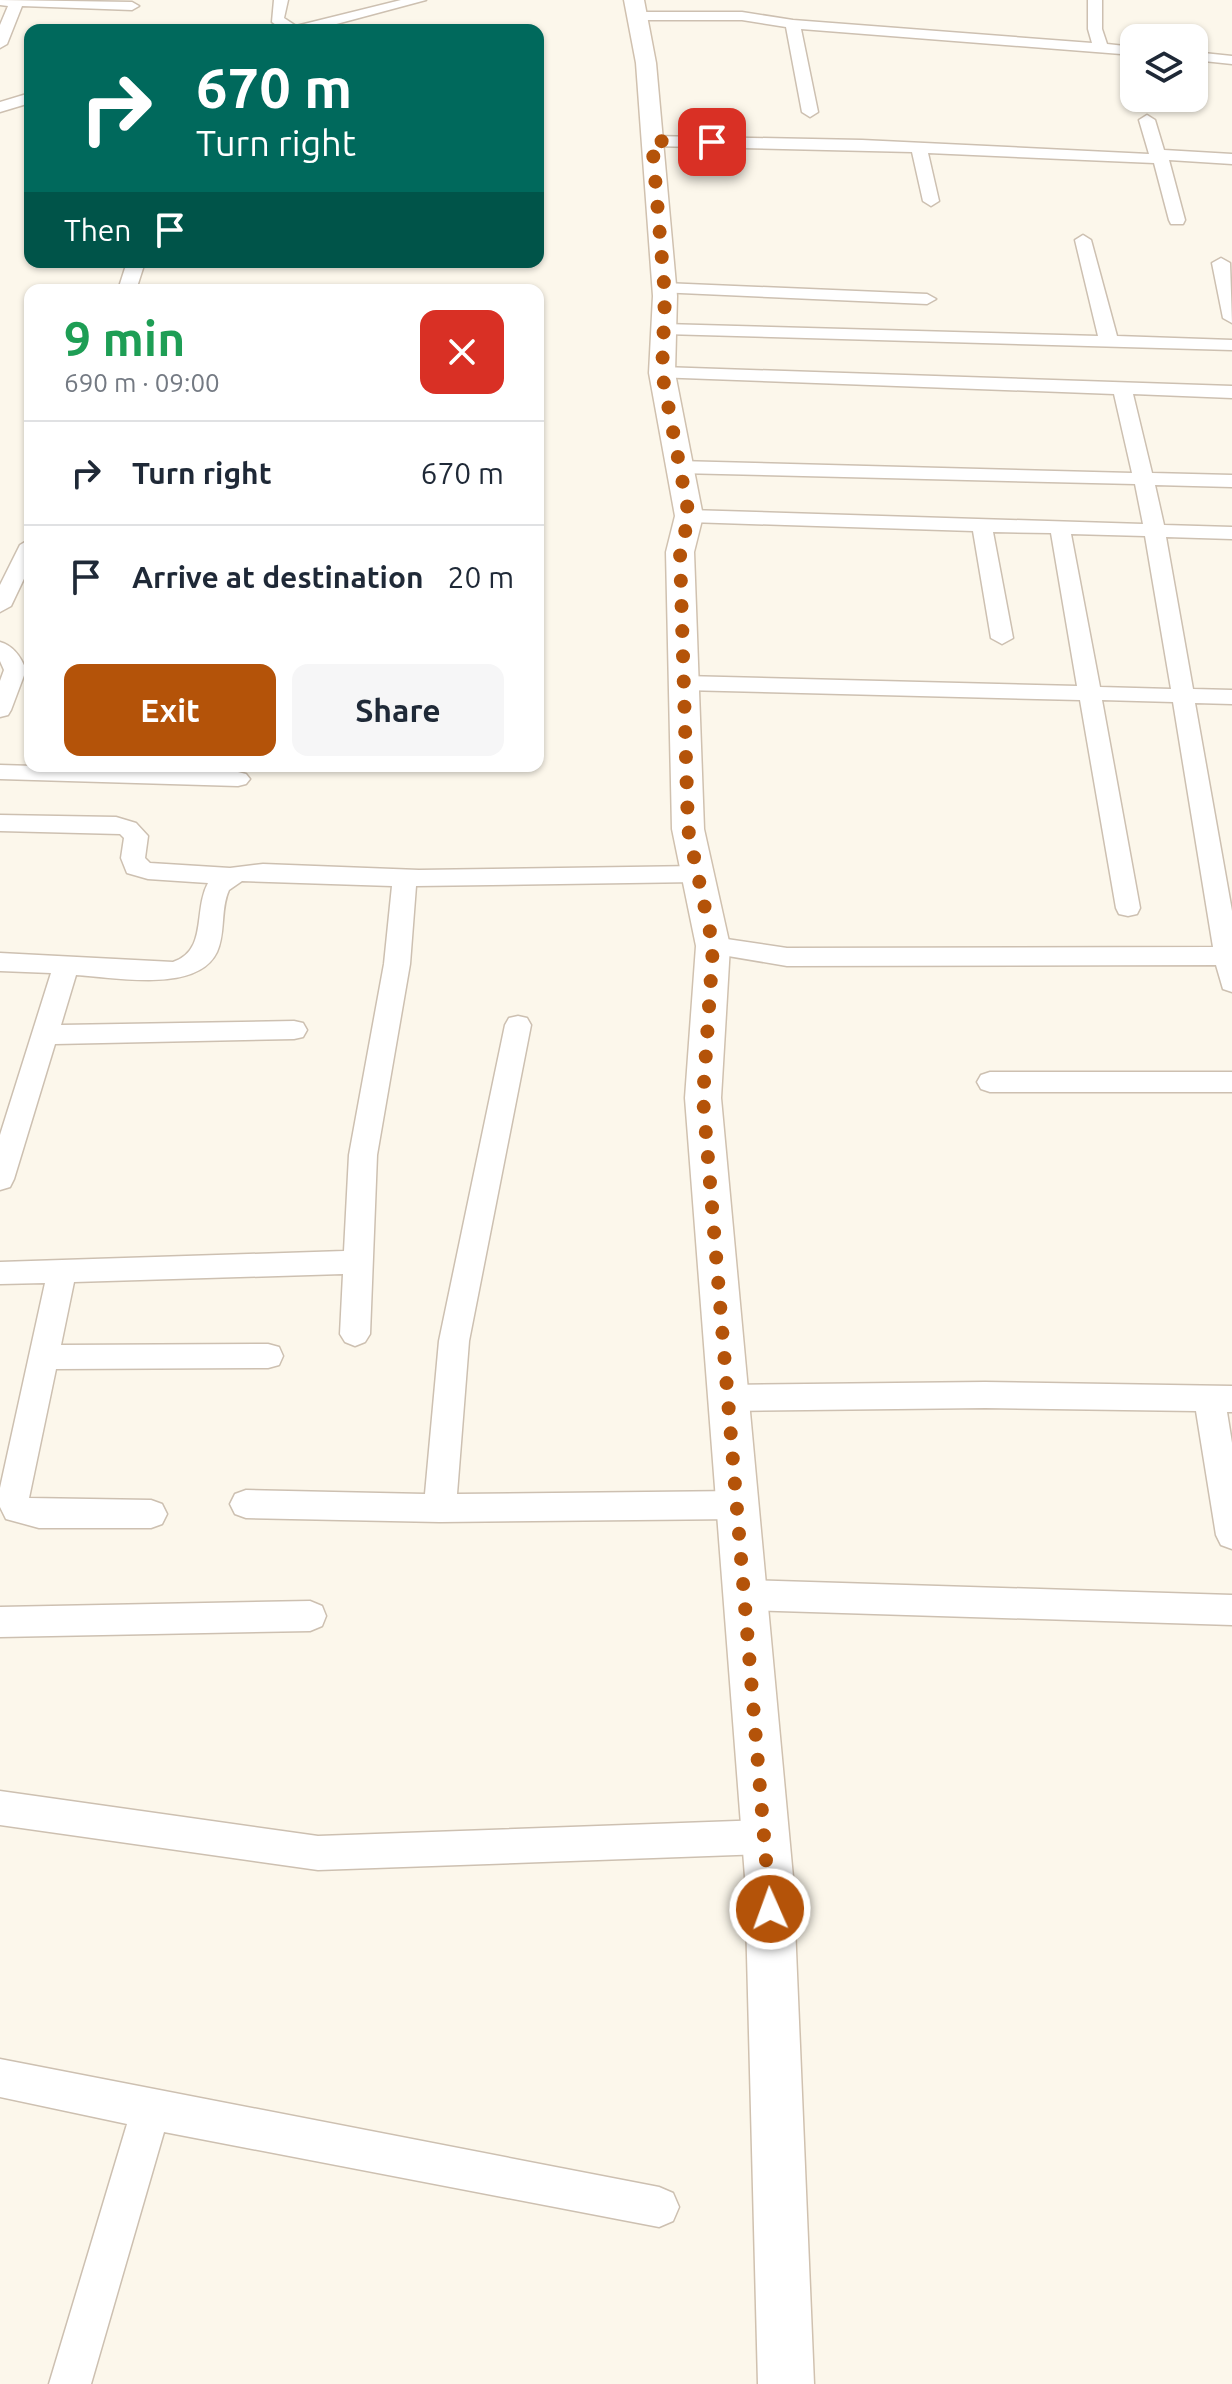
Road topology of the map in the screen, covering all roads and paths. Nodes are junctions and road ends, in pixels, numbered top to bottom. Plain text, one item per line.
1 (281, 0) edge
2 (419, 0) edge
3 (1095, 0) edge
4 (11, 1) edge
5 (132, 6) dead end
6 (636, 8) edge
7 (285, 24) edge
8 (319, 24) edge
9 (793, 24) junction
10 (0, 44) edge
11 (1101, 48) junction
12 (1120, 50) edge
13 (1208, 57) edge
14 (1232, 60) edge
15 (24, 100) edge
16 (0, 107) edge
17 (810, 112) dead end
18 (1147, 120) dead end
19 (652, 141) junction
20 (919, 148) junction
21 (1160, 157) junction
22 (1232, 159) edge
23 (931, 201) dead end
24 (1177, 220) dead end
25 (1083, 240) dead end
26 (1221, 263) dead end
27 (664, 288) junction
28 (927, 299) dead end
29 (1232, 318) edge
30 (664, 329) junction
31 (1109, 342) junction
32 (1232, 345) edge
33 (662, 373) junction
34 (1123, 390) junction
35 (1232, 392) edge
36 (678, 467) junction
37 (1143, 479) junction
38 (1232, 481) edge
39 (689, 516) junction
40 (982, 526) junction
41 (1060, 528) junction
42 (1154, 531) junction
43 (1232, 533) edge
44 (24, 553) edge
45 (8, 576) edge
46 (0, 606) edge
47 (1002, 638) dead end
48 (0, 649) edge
49 (684, 683) junction
50 (1090, 693) junction
51 (1184, 696) junction
52 (1232, 697) edge
53 (0, 710) edge
54 (0, 772) edge
55 (238, 779) dead end
56 (0, 823) edge
57 (698, 874) junction
58 (230, 876) junction
59 (405, 876) junction
60 (1128, 908) dead end
61 (1226, 914) edge
62 (713, 946) junction
63 (1227, 956) junction
64 (0, 962) edge
65 (66, 966) junction
66 (1232, 983) edge
67 (518, 1025) dead end
68 (294, 1030) dead end
69 (44, 1035) junction
70 (990, 1082) dead end
71 (1232, 1082) edge
72 (0, 1179) edge
73 (358, 1262) junction
74 (62, 1270) junction
75 (0, 1273) edge
76 (355, 1334) dead end
77 (268, 1356) dead end
78 (44, 1357) junction
79 (728, 1398) junction
80 (1220, 1398) edge
81 (246, 1504) dead end
82 (738, 1505) junction
83 (440, 1508) junction
84 (151, 1514) dead end
85 (1232, 1535) edge
86 (745, 1595) junction
87 (1232, 1610) edge
88 (310, 1616) dead end
89 (0, 1622) edge
90 (0, 1808) edge
91 (766, 1837) junction
92 (0, 2078) edge
93 (151, 2110) junction
94 (659, 2207) dead end
95 (70, 2384) edge
96 (786, 2384) edge

1 - 7 street
2 - 8 street
3 - 11 street
4 - 5 street
4 - 10 street
6 - 9 street
6 - 19 street
9 - 11 street
9 - 17 street
11 - 12 street
13 - 14 street
15 - 16 street
18 - 21 street
19 - 20 street
19 - 27 street
20 - 21 street
20 - 23 street
21 - 22 street
21 - 24 street
25 - 31 street
26 - 29 street
27 - 28 street
27 - 30 street
30 - 31 street
30 - 33 street
31 - 32 street
33 - 34 street
33 - 36 street
34 - 35 street
34 - 37 street
36 - 37 street
36 - 39 street
37 - 38 street
37 - 42 street
39 - 40 street
39 - 49 street
40 - 41 street
40 - 47 street
41 - 42 street
41 - 50 street
42 - 43 street
42 - 51 street
44 - 45 street
45 - 46 street
48 - 53 street
49 - 50 street
49 - 57 street
50 - 51 street
50 - 60 street
51 - 52 street
51 - 61 street
54 - 55 street
56 - 58 street
57 - 59 street
57 - 62 street
58 - 59 street
58 - 65 street
59 - 73 street
61 - 63 street
62 - 63 street
62 - 79 street
63 - 66 street
64 - 65 street
65 - 69 street
67 - 83 street
68 - 69 street
69 - 72 street
70 - 71 street
73 - 74 street
73 - 76 street
74 - 75 street
74 - 78 street
77 - 78 street
78 - 84 street
79 - 80 street
79 - 82 street
80 - 85 street
81 - 83 street
82 - 83 street
82 - 86 street
86 - 87 street
86 - 91 street
88 - 89 street
90 - 91 street
91 - 96 street
92 - 93 street
93 - 94 street
93 - 95 street

